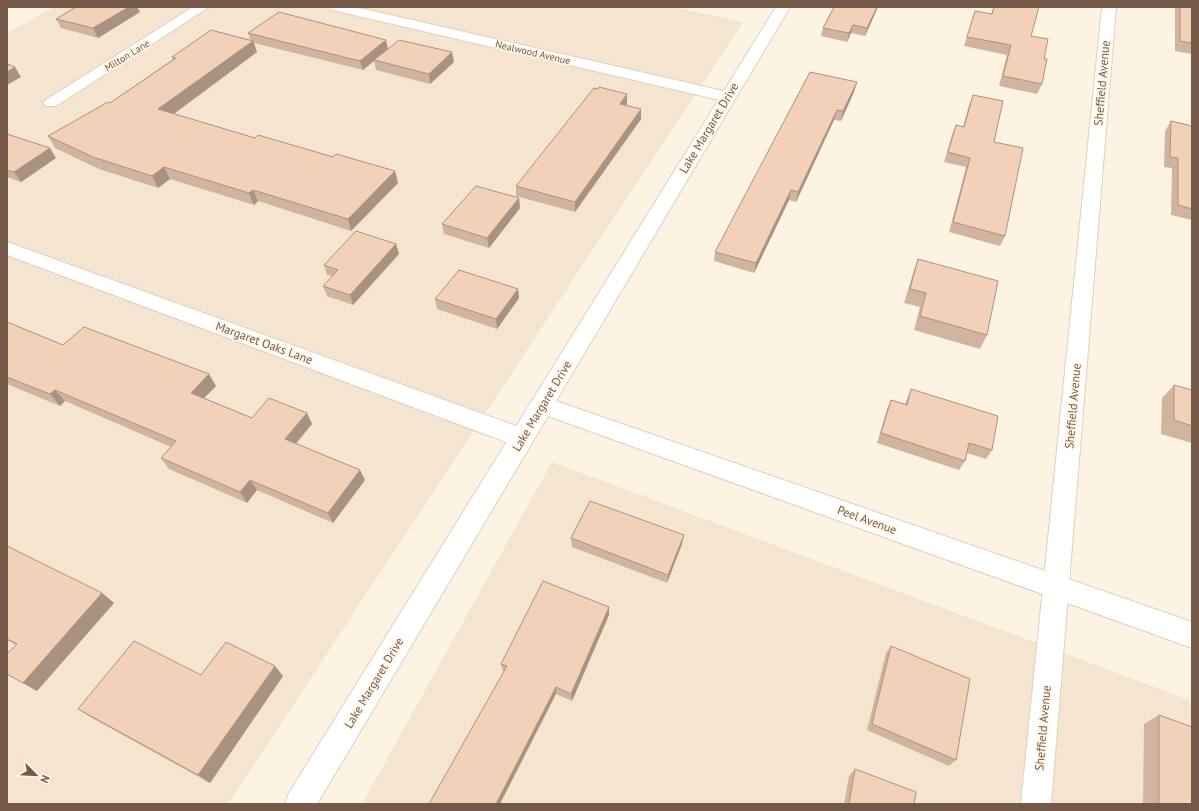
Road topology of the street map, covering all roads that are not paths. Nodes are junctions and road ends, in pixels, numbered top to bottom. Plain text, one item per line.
1 (202, 7) edge
2 (337, 7) edge
3 (783, 7) edge
4 (1109, 7) edge
5 (728, 97) junction
6 (51, 103) dead end
7 (7, 248) edge
8 (543, 405) junction
9 (522, 438) junction
10 (1056, 587) junction
11 (1192, 634) edge
12 (300, 804) edge
13 (1036, 804) edge

1 - 6 street, Milton Lane
2 - 5 street, Nealwood Avenue
3 - 5 street, Lake Margaret Drive
4 - 10 street, Sheffield Avenue
5 - 8 street, Lake Margaret Drive
7 - 9 street, Margaret Oaks Lane
8 - 9 street, Lake Margaret Drive
8 - 10 street, Peel Avenue
9 - 12 street, Lake Margaret Drive
10 - 11 street, Peel Avenue
10 - 13 street, Sheffield Avenue

